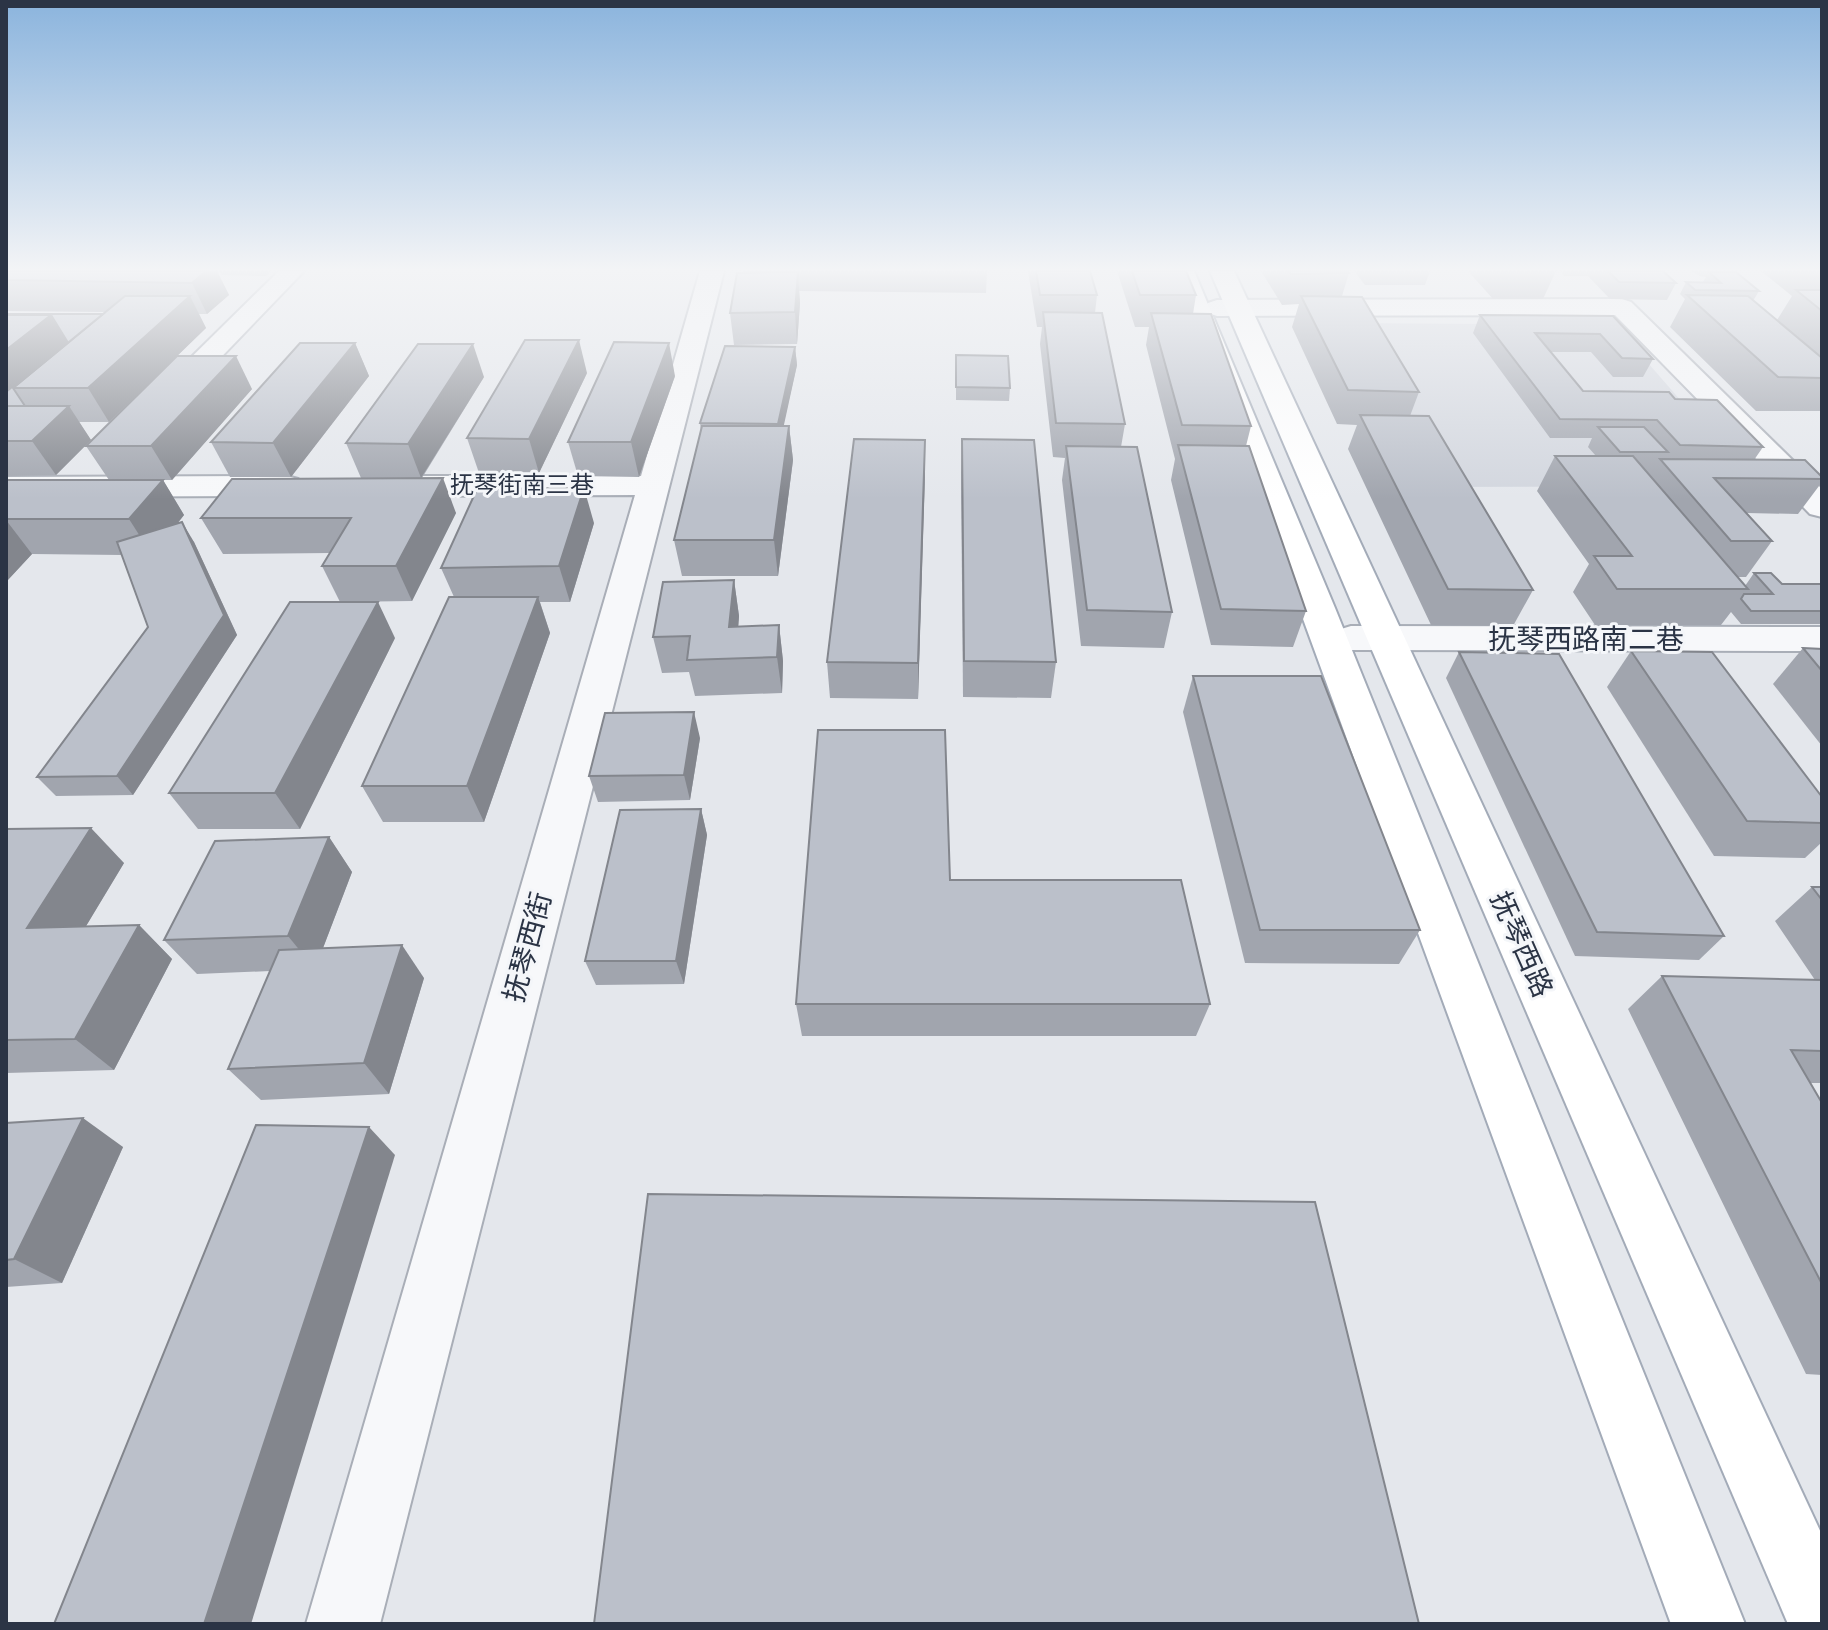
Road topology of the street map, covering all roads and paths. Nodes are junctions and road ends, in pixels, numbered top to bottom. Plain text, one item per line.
1 (216, 347) edge
2 (691, 347) edge
3 (1212, 347) edge
4 (1247, 347) edge
5 (1662, 347) edge
6 (153, 411) edge
7 (653, 485) junction
8 (318, 486) edge
9 (366, 486) edge
10 (6, 487) edge
11 (1822, 507) edge
12 (1368, 638) junction
13 (1822, 639) edge
14 (1822, 1617) edge
15 (343, 1624) edge
16 (1708, 1624) edge

1 - 6 street
2 - 7 street, 抚琴西街
3 - 16 main road
4 - 12 main road, 抚琴西路
5 - 11 street
7 - 9 street, 抚琴街南三巷
7 - 15 street, 抚琴西街
8 - 10 street
12 - 13 street, 抚琴西路南二巷
12 - 14 main road, 抚琴西路

